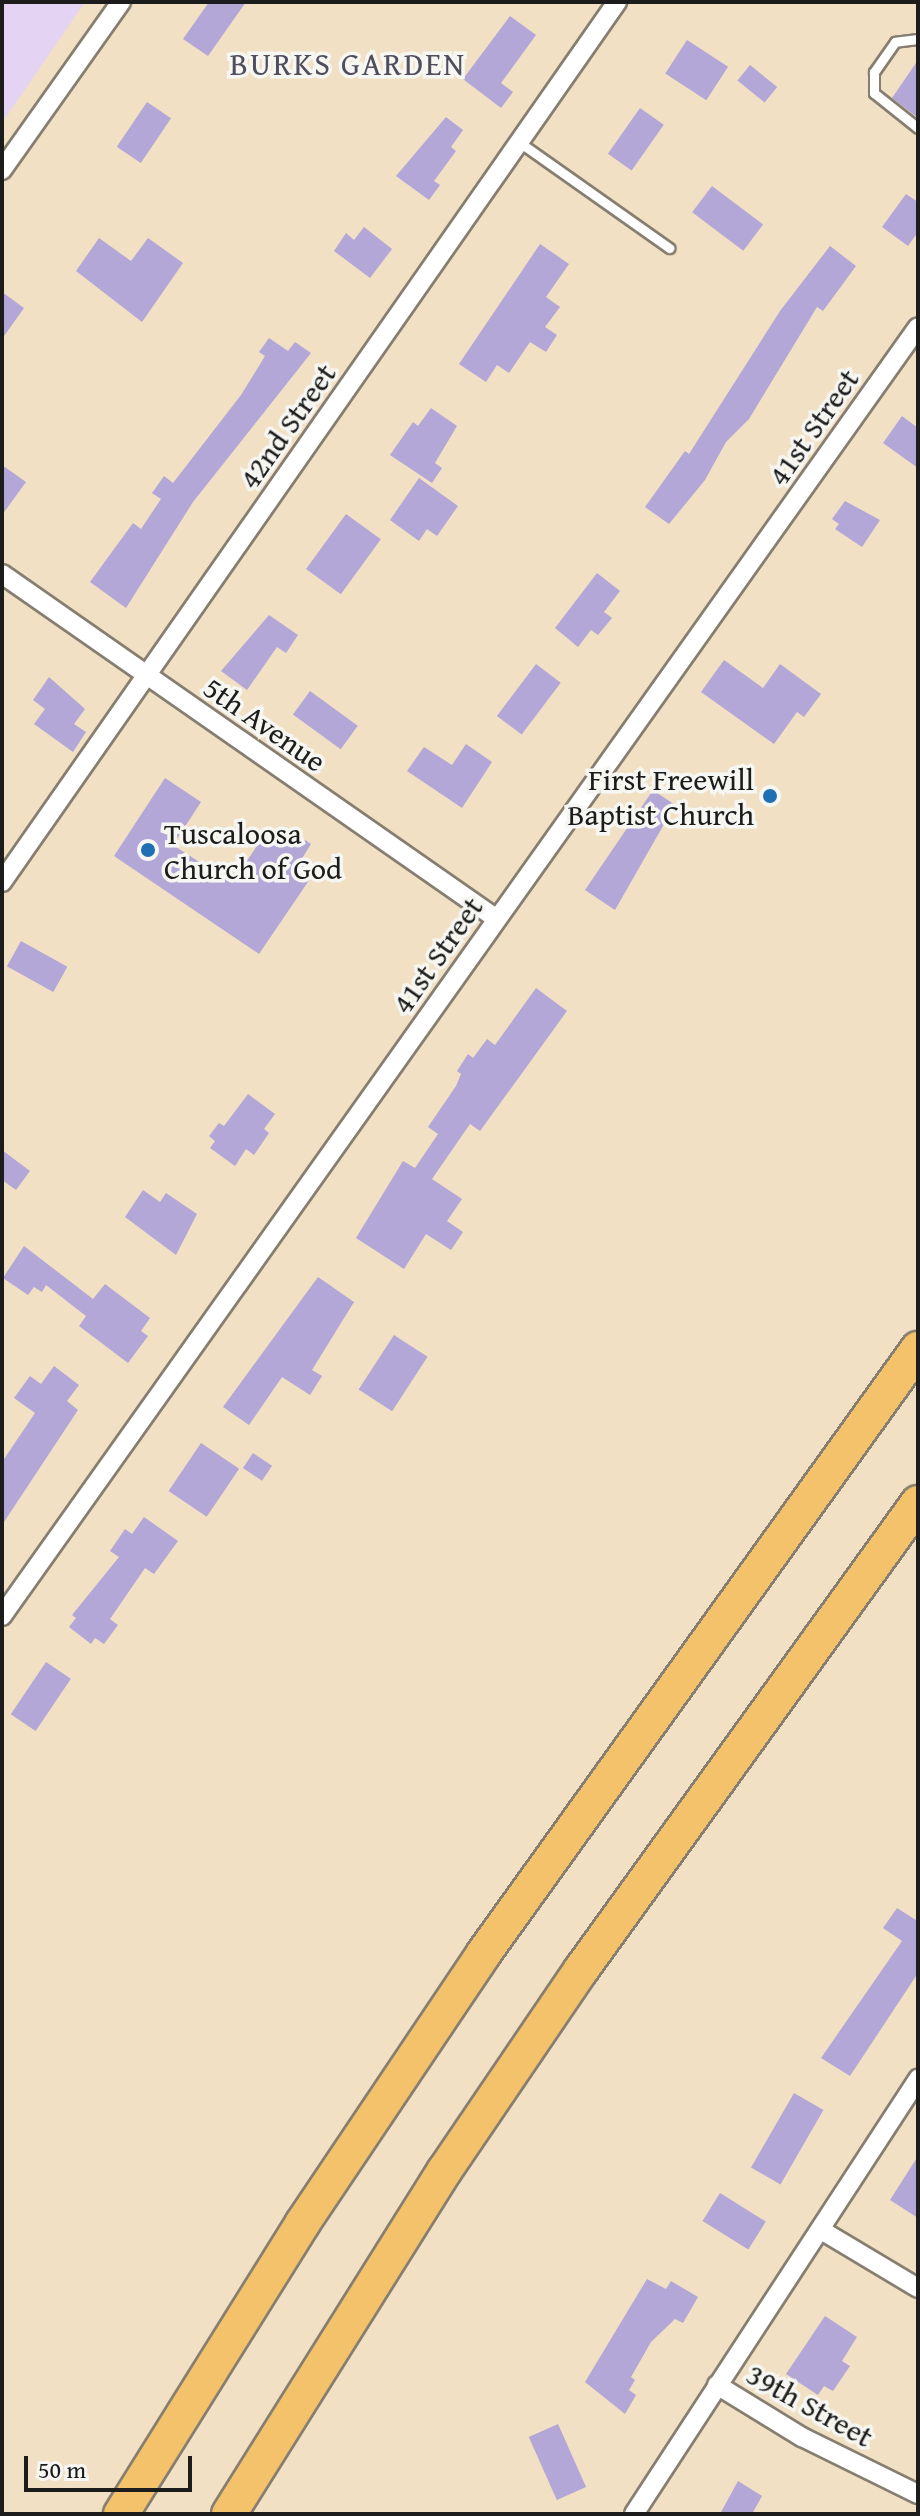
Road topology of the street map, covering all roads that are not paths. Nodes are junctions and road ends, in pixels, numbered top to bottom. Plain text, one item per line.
1 (121, 2) edge
2 (617, 2) edge
3 (918, 39) edge
4 (918, 128) edge
5 (519, 142) junction
6 (2, 170) edge
7 (669, 248) dead end
8 (918, 327) edge
9 (2, 574) edge
10 (147, 675) junction
11 (2, 882) edge
12 (497, 919) junction
13 (918, 1349) edge
14 (918, 1503) edge
15 (2, 1616) edge
16 (918, 2079) edge
17 (821, 2230) junction
18 (918, 2288) edge
19 (717, 2385) junction
20 (918, 2494) edge
21 (121, 2514) edge
22 (229, 2514) edge
23 (634, 2514) edge

1 - 6 street
2 - 5 street, 42nd Street
3 - 4 lane
5 - 7 lane
5 - 10 street, 42nd Street
8 - 12 street, 41st Street
9 - 10 street, 5th Avenue
10 - 11 street, 42nd Street
10 - 12 street, 5th Avenue
12 - 15 street, 41st Street
13 - 21 highway
14 - 22 highway
16 - 17 street, 39th Street
17 - 18 street
17 - 19 street, 39th Street
19 - 20 street, 39th Street
19 - 23 street, 39th Street

